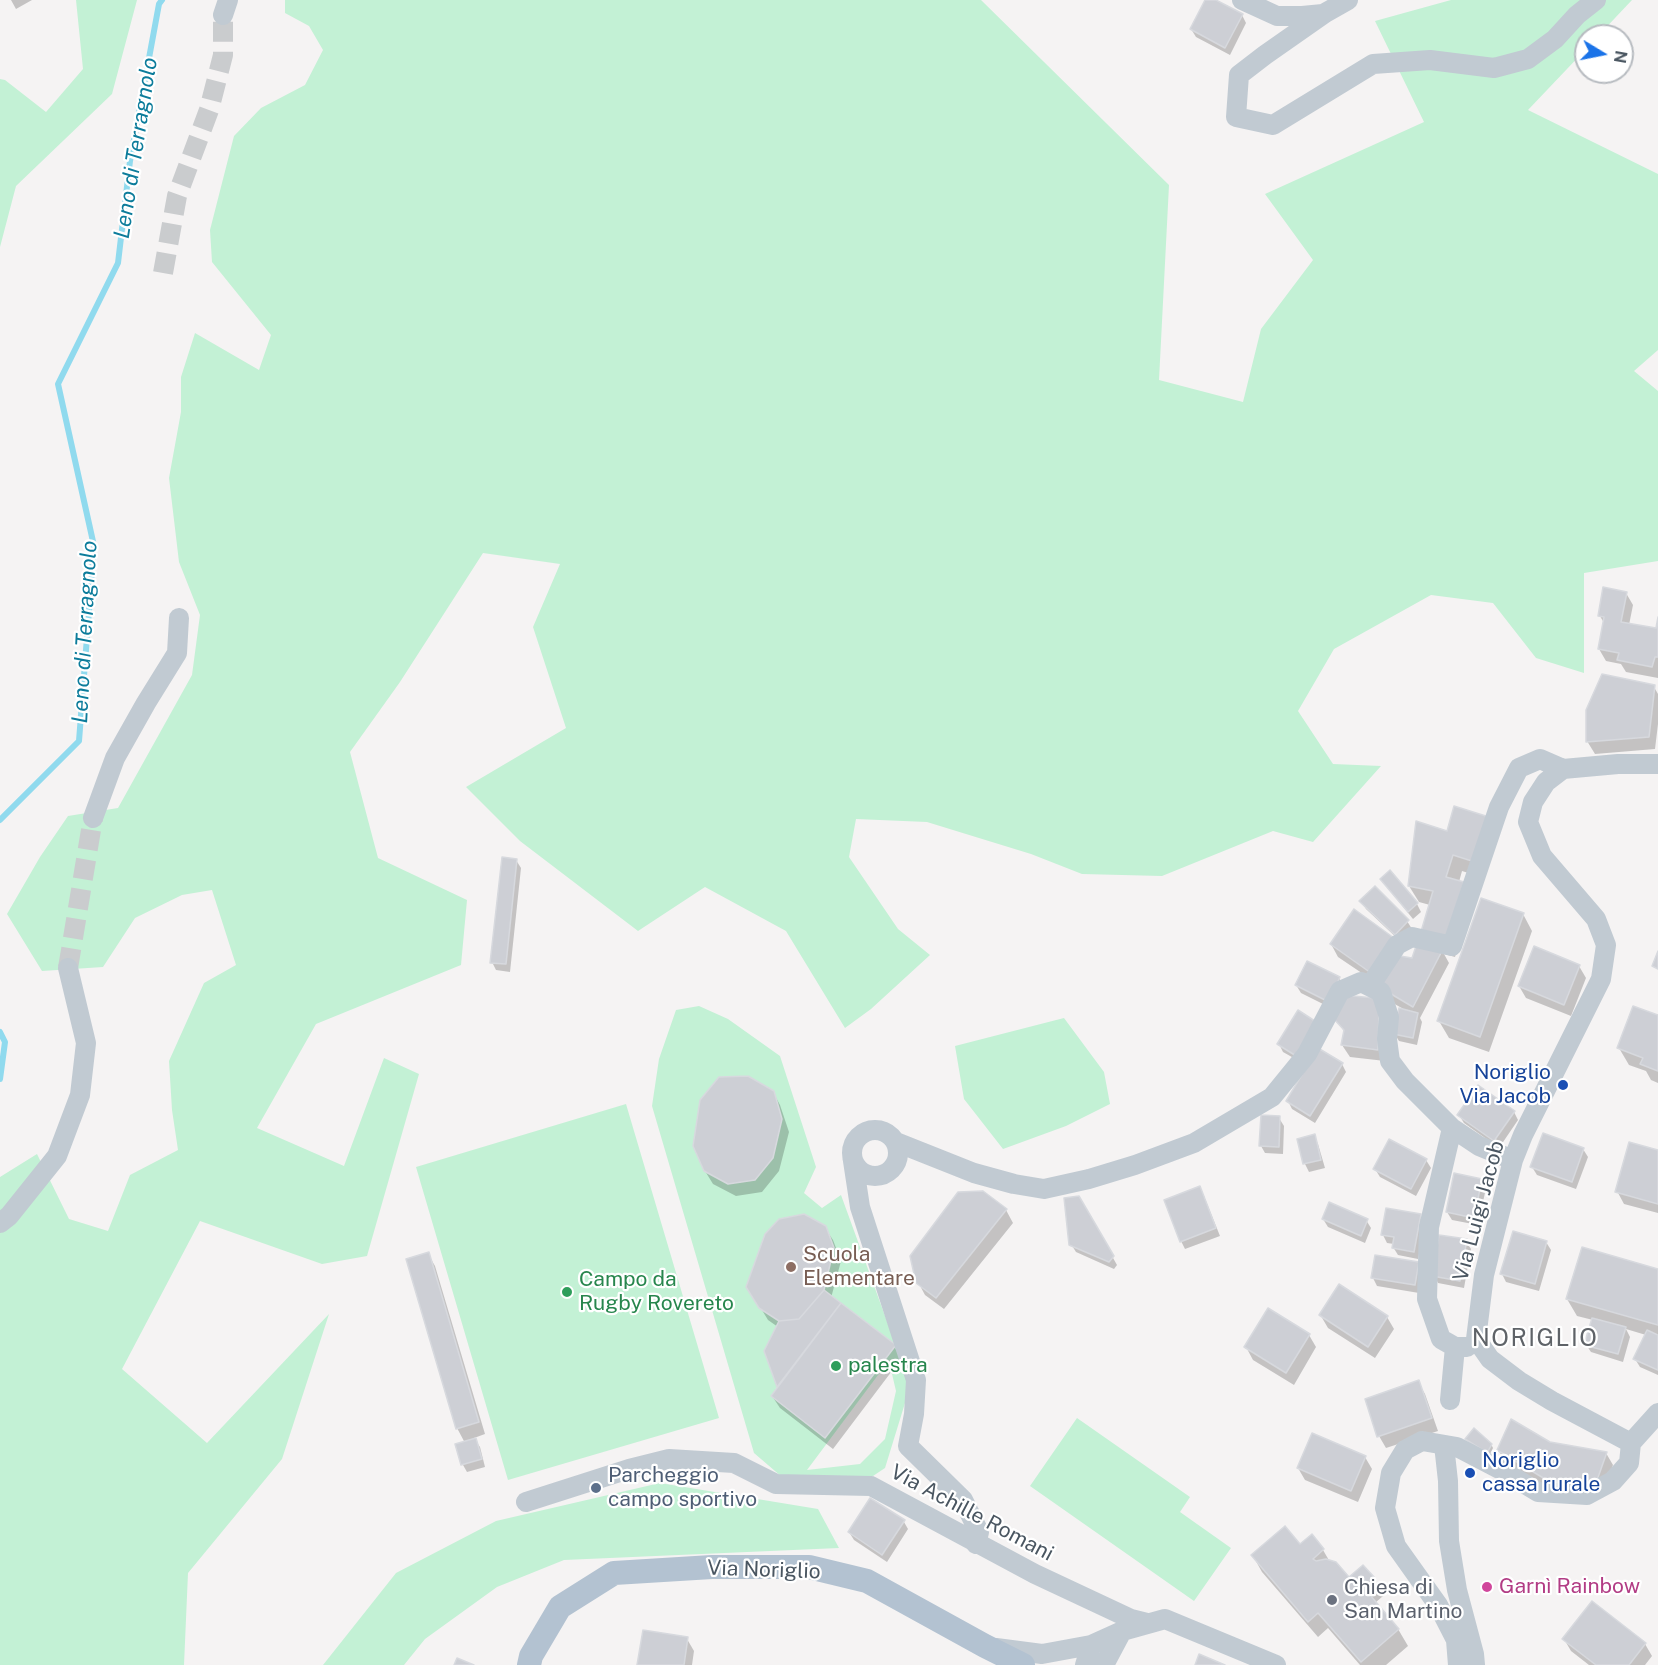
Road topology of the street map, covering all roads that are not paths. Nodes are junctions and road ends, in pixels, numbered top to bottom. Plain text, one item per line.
1 (1242, 0) edge
2 (1348, 0) edge
3 (1596, 0) edge
4 (1325, 13) junction
5 (179, 618) dead end
6 (1658, 764) edge
7 (1563, 769) junction
8 (93, 818) tunnel mouth
9 (68, 968) tunnel mouth
10 (1370, 986) junction
11 (1452, 1128) junction
12 (896, 1142) junction
13 (1513, 1160) junction
14 (853, 1161) junction
15 (0, 1223) edge
16 (1455, 1347) junction
17 (1482, 1348) junction
18 (1450, 1400) dead end
19 (1658, 1413) edge
20 (1630, 1443) junction
21 (1444, 1444) junction
22 (526, 1502) dead end
23 (976, 1544) junction
24 (1147, 1623) junction
25 (1122, 1631) junction
26 (1091, 1645) junction
27 (985, 1646) junction
28 (529, 1665) edge
29 (1023, 1665) edge
30 (1084, 1665) edge
31 (1104, 1665) edge
32 (1276, 1665) edge
33 (1458, 1665) edge
34 (1475, 1665) edge

1 - 4 street
2 - 4 street
3 - 4 street
5 - 8 street
6 - 7 street
7 - 10 street
7 - 13 street, Via Luigi Jacob
9 - 15 street
10 - 11 street
10 - 12 street
11 - 13 street
11 - 16 street
12 - 14 street
12 - 14 street
13 - 17 street, Via Luigi Jacob
14 - 23 street
16 - 17 street
16 - 18 street
17 - 20 street
19 - 20 street
20 - 21 street
21 - 33 street
21 - 34 street
22 - 23 street, Via Achille Romani
23 - 24 street, Via Achille Romani
24 - 25 street
24 - 32 street
25 - 26 street
25 - 31 street
26 - 27 street
26 - 30 street
27 - 28 main road, Via Noriglio
27 - 29 main road, Via Noriglio

